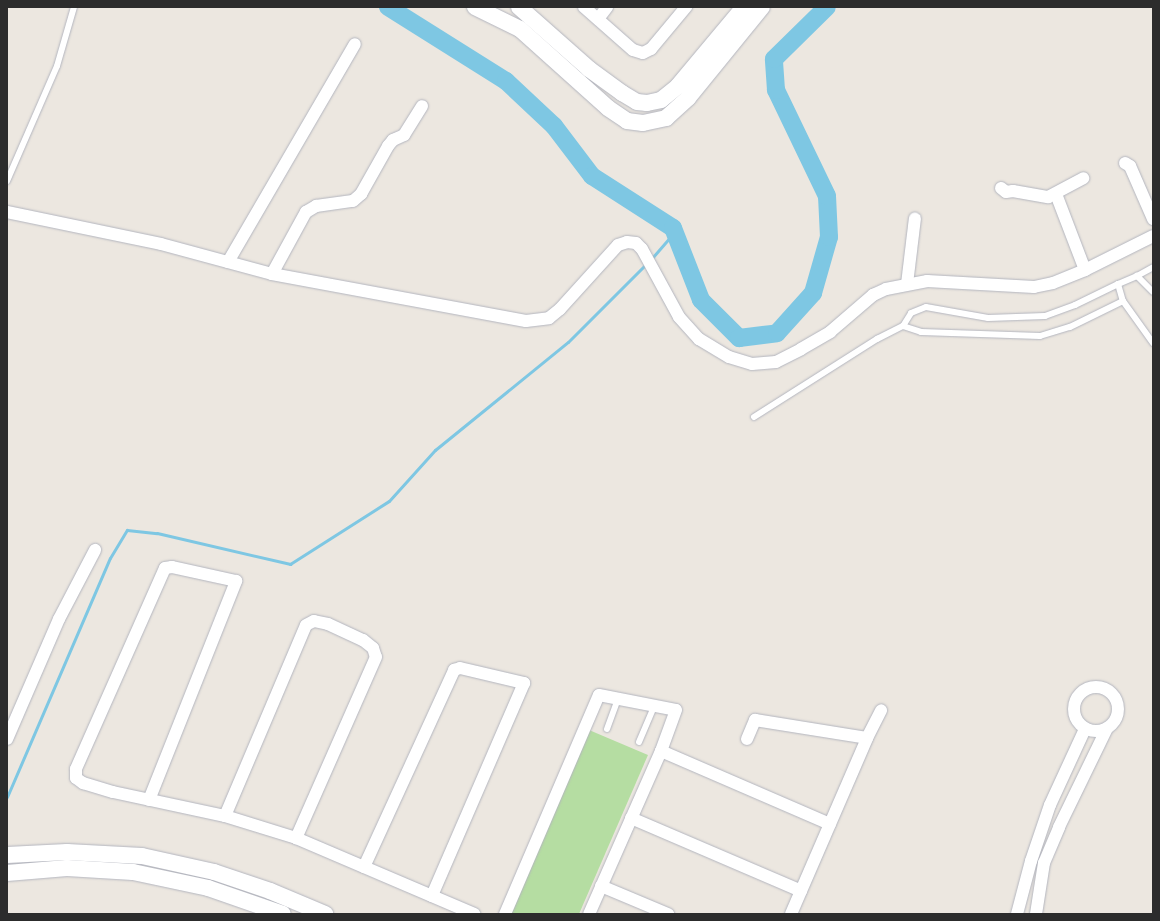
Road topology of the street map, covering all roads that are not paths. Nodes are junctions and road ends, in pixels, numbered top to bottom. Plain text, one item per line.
1 (74, 7) edge
2 (475, 7) edge
3 (519, 7) edge
4 (584, 7) edge
5 (608, 7) edge
6 (686, 7) edge
7 (744, 7) edge
8 (762, 7) edge
9 (534, 19) junction
10 (598, 19) junction
11 (520, 30) junction
12 (355, 44) dead end
13 (422, 106) dead end
14 (1125, 163) dead end
15 (1083, 178) dead end
16 (7, 181) edge
17 (1001, 188) dead end
18 (1056, 194) junction
19 (7, 212) edge
20 (915, 218) dead end
21 (1153, 218) edge
22 (1153, 236) edge
23 (228, 262) junction
24 (1153, 267) edge
25 (1085, 270) junction
26 (272, 274) junction
27 (1137, 276) junction
28 (906, 284) junction
29 (1118, 284) junction
30 (1153, 292) edge
31 (1123, 301) junction
32 (903, 326) junction
33 (1153, 343) edge
34 (754, 418) dead end
35 (95, 550) dead end
36 (618, 699) junction
37 (654, 706) junction
38 (881, 710) dead end
39 (1107, 728) junction
40 (607, 729) dead end
41 (1085, 729) junction
42 (868, 738) junction
43 (7, 739) edge
44 (747, 739) dead end
45 (639, 742) dead end
46 (661, 752) junction
47 (149, 800) junction
48 (225, 816) junction
49 (631, 818) junction
50 (830, 824) junction
51 (296, 838) junction
52 (7, 855) edge
53 (1031, 861) junction
54 (1044, 863) junction
55 (364, 867) junction
56 (7, 872) edge
57 (601, 886) junction
58 (801, 891) junction
59 (432, 896) junction
60 (283, 914) edge
61 (325, 914) edge
62 (474, 914) edge
63 (505, 914) edge
64 (589, 914) edge
65 (668, 914) edge
66 (791, 914) edge
67 (1017, 914) edge
68 (1036, 914) edge

1 - 16 lane
2 - 11 street
3 - 9 street
4 - 10 street
5 - 10 street
6 - 10 street
7 - 9 street
8 - 11 street
9 - 11 street
12 - 23 street
13 - 26 street
14 - 21 street
15 - 18 street
17 - 18 street
18 - 25 street
19 - 23 street
20 - 28 street
22 - 25 street
23 - 26 street
24 - 27 lane
25 - 28 street
26 - 28 street
27 - 29 lane
27 - 30 lane
29 - 31 lane
29 - 32 lane
31 - 32 lane
31 - 33 lane
32 - 34 lane
35 - 43 street
36 - 37 street
36 - 40 lane
36 - 63 street
37 - 45 lane
37 - 46 street
38 - 42 street
39 - 41 street
39 - 41 street
39 - 54 street
41 - 53 street
42 - 44 street
42 - 50 street
46 - 49 street
46 - 50 street
47 - 47 street
47 - 48 street
48 - 51 street
48 - 51 street
49 - 57 street
49 - 58 street
50 - 58 street
51 - 55 street
52 - 61 street
53 - 54 street
53 - 67 street
54 - 68 street
55 - 59 street
55 - 59 street
56 - 60 street
57 - 64 street
57 - 65 street
58 - 66 street
59 - 62 street

